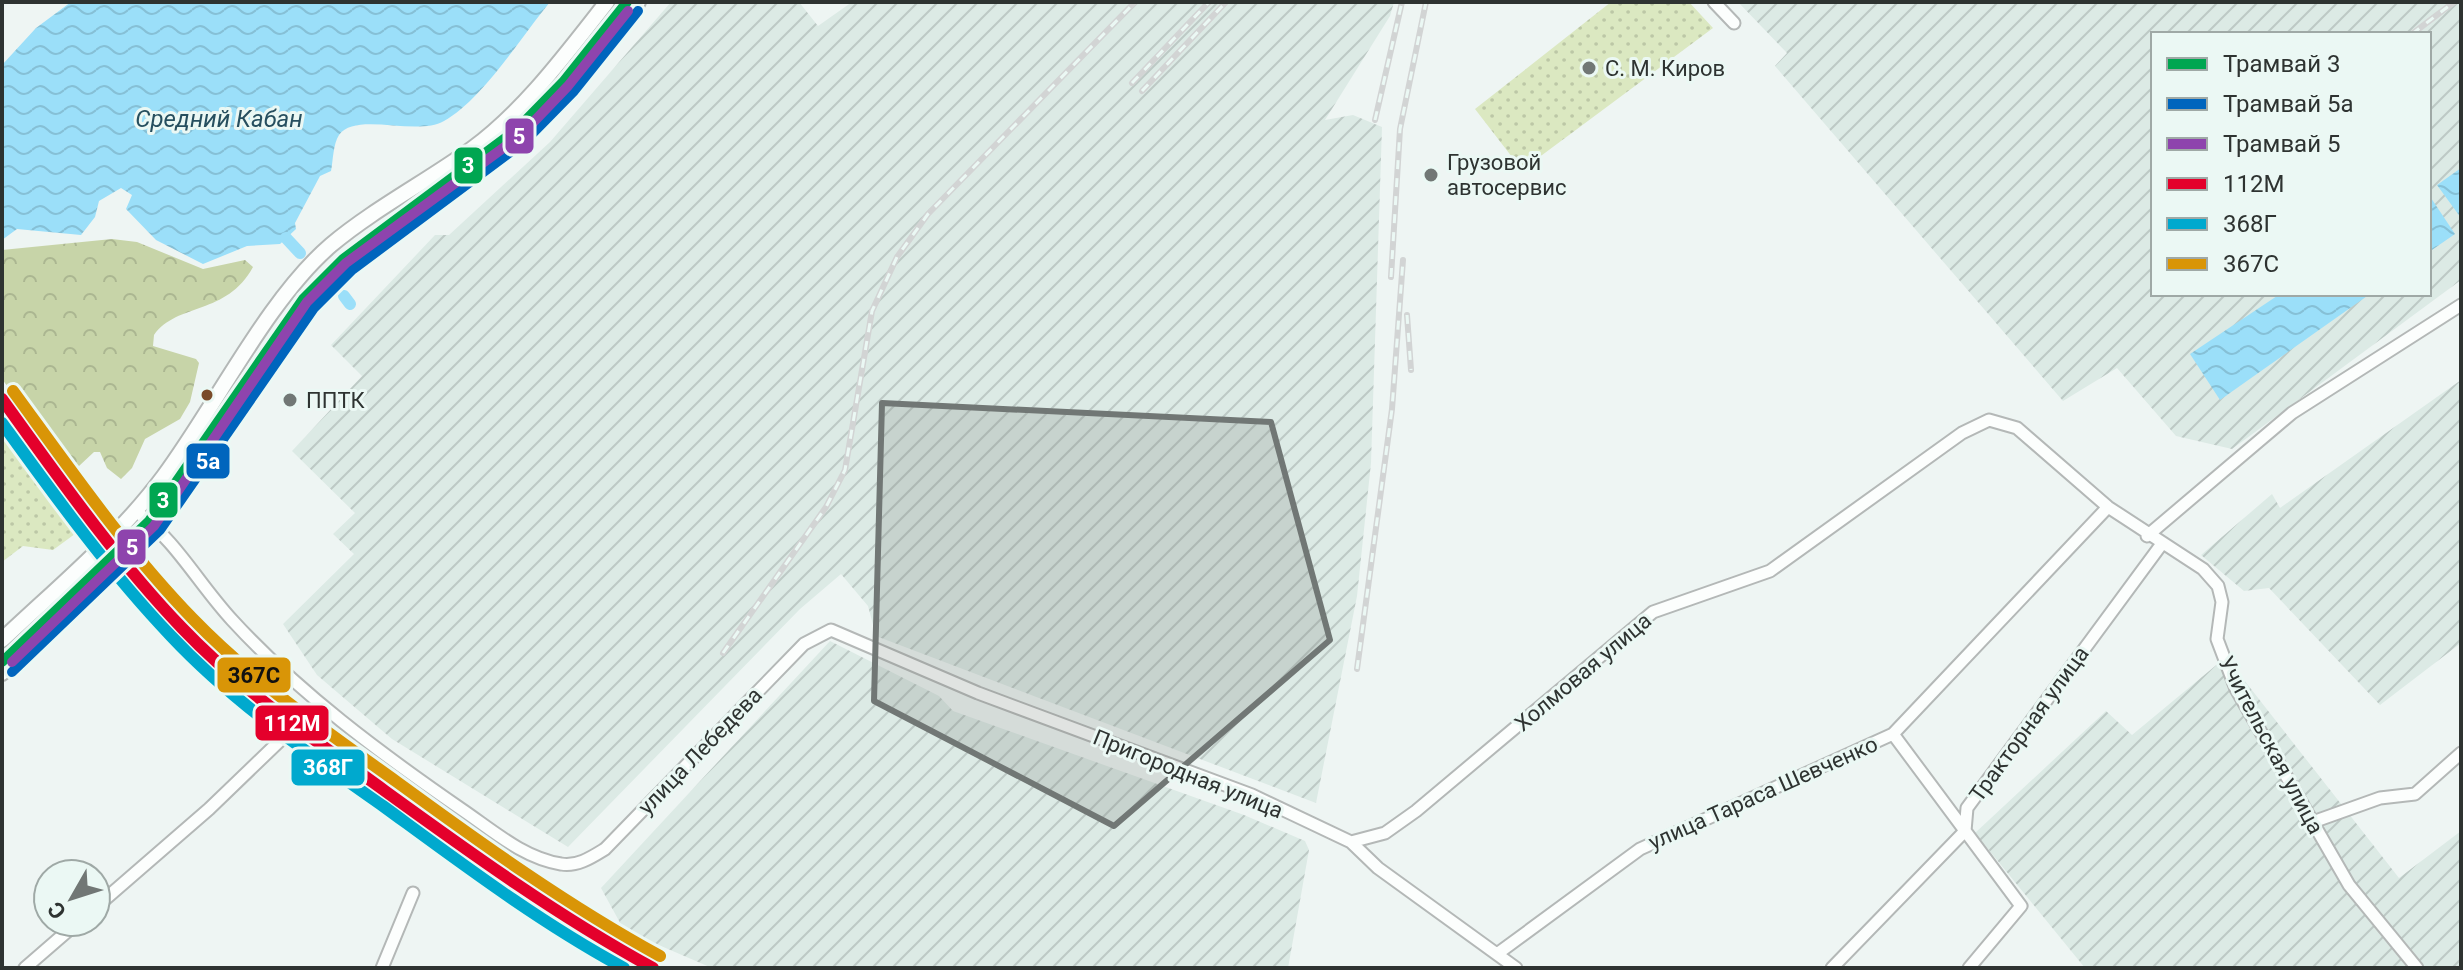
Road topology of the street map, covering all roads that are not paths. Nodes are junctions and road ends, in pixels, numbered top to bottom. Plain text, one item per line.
1 (607, 2) edge
2 (638, 2) edge
3 (1714, 2) edge
4 (1734, 23) dead end
5 (2461, 305) edge
6 (1989, 420) joint
7 (2108, 507) junction
8 (136, 511) junction
9 (155, 526) junction
10 (2147, 536) junction
11 (2161, 545) junction
12 (831, 630) joint
13 (2, 640) edge
14 (2, 673) edge
15 (318, 704) junction
16 (1893, 734) junction
17 (2461, 753) edge
18 (2310, 823) junction
19 (1965, 831) junction
20 (1351, 842) junction
21 (112, 893) edge
22 (413, 893) dead end
23 (60, 938) edge
24 (1497, 954) junction
25 (25, 968) edge
26 (382, 968) edge
27 (1516, 968) edge
28 (1832, 968) edge
29 (1969, 968) edge
30 (2417, 968) edge

1 - 8 main road
2 - 9 main road
3 - 4 street
5 - 10 street
6 - 7 street, Учительская улица
6 - 20 street, Холмовая улица
7 - 10 street, Учительская улица
7 - 16 street, улица Тараса Шевченко
8 - 9 street
8 - 13 main road
9 - 14 main road
9 - 15 street
10 - 11 street, Учительская улица
11 - 18 street, Учительская улица
11 - 19 street, Тракторная улица
12 - 15 street, улица Лебедева
12 - 20 street, Пригородная улица
15 - 21 street
16 - 19 street
16 - 24 street, улица Тараса Шевченко
17 - 18 street
18 - 30 street, Учительская улица
19 - 28 street, Тракторная улица
19 - 29 street
20 - 24 street, Пригородная улица
22 - 26 street
23 - 25 street
24 - 27 street, Пригородная улица

